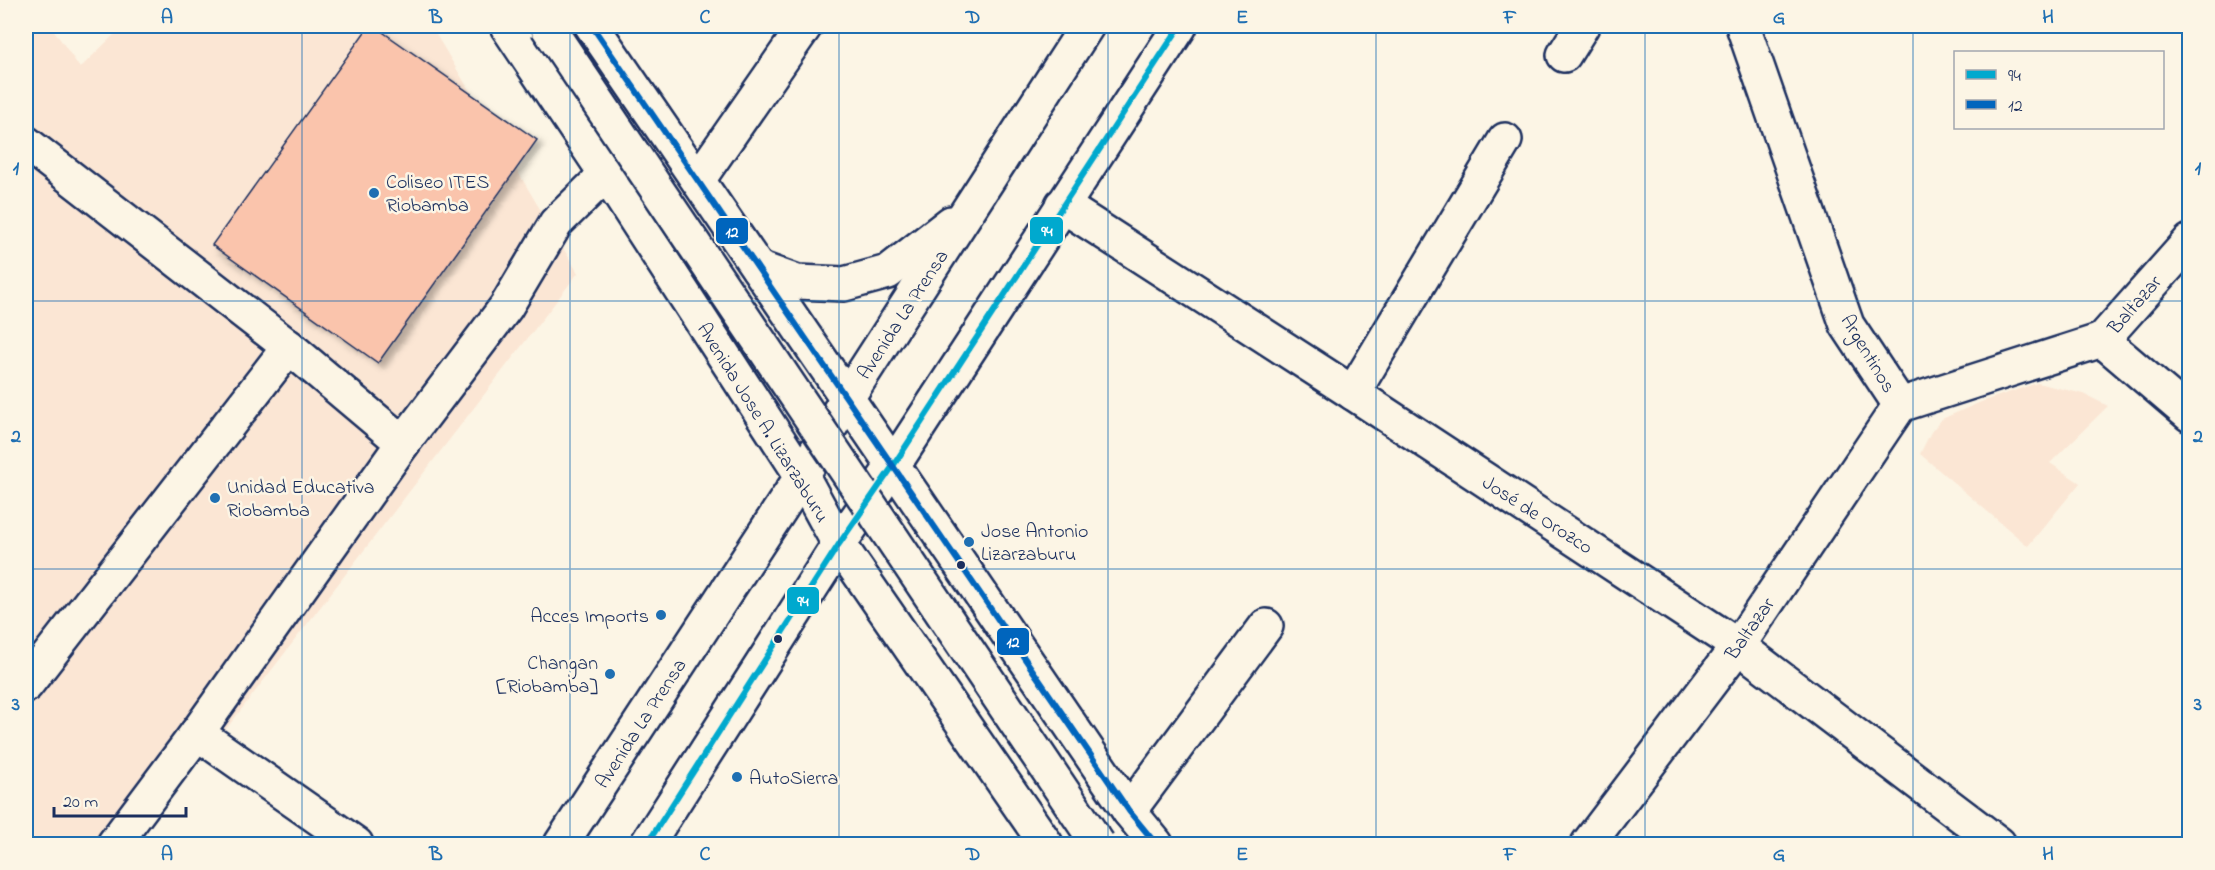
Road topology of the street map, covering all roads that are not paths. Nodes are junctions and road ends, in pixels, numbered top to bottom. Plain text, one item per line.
1 (507, 26) edge
2 (547, 26) edge
3 (592, 26) edge
4 (805, 26) edge
5 (1087, 26) edge
6 (1180, 26) edge
7 (1582, 26) edge
8 (1743, 26) edge
9 (1564, 55) dead end
10 (1505, 140) dead end
11 (26, 143) edge
12 (606, 174) junction
13 (698, 180) junction
14 (1062, 205) junction
15 (971, 207) junction
16 (2190, 241) edge
17 (758, 268) junction
18 (2102, 340) junction
19 (289, 347) junction
20 (1353, 393) junction
21 (847, 398) junction
22 (1900, 405) junction
23 (2190, 415) edge
24 (403, 443) junction
25 (893, 466) junction
26 (802, 476) junction
27 (839, 544) junction
28 (1266, 626) dead end
29 (1738, 646) junction
30 (26, 685) edge
31 (197, 733) junction
32 (1130, 811) junction
33 (114, 844) edge
34 (356, 844) edge
35 (561, 844) edge
36 (647, 844) edge
37 (1046, 844) edge
38 (1098, 844) edge
39 (1156, 844) edge
40 (1588, 844) edge
41 (2000, 844) edge

1 - 12 street, Avenida Jose A. Lizarzaburu
2 - 38 street, bridge
3 - 13 street
4 - 13 street
5 - 15 street, Avenida La Prensa
6 - 14 street
7 - 9 street
8 - 22 street, Argentinos
10 - 20 street
11 - 19 street
12 - 24 street
12 - 26 street, Avenida Jose A. Lizarzaburu
13 - 17 street
14 - 20 street, José de Orozco
14 - 25 street
15 - 17 street
15 - 21 street, Avenida La Prensa
16 - 18 street, Baltazar
17 - 21 street
18 - 22 street, Argentinos
18 - 23 street
19 - 24 street
19 - 30 street
20 - 29 street, José de Orozco
21 - 25 street
21 - 26 street, Avenida La Prensa
22 - 29 street, Baltazar
24 - 31 street
25 - 27 street
25 - 32 street
26 - 27 street, Avenida Jose A. Lizarzaburu
26 - 35 street, Avenida La Prensa
27 - 36 street
27 - 37 street, Avenida Jose A. Lizarzaburu
28 - 32 street
29 - 40 street, Baltazar
29 - 41 street, José de Orozco
31 - 33 street
31 - 34 street
32 - 39 street

